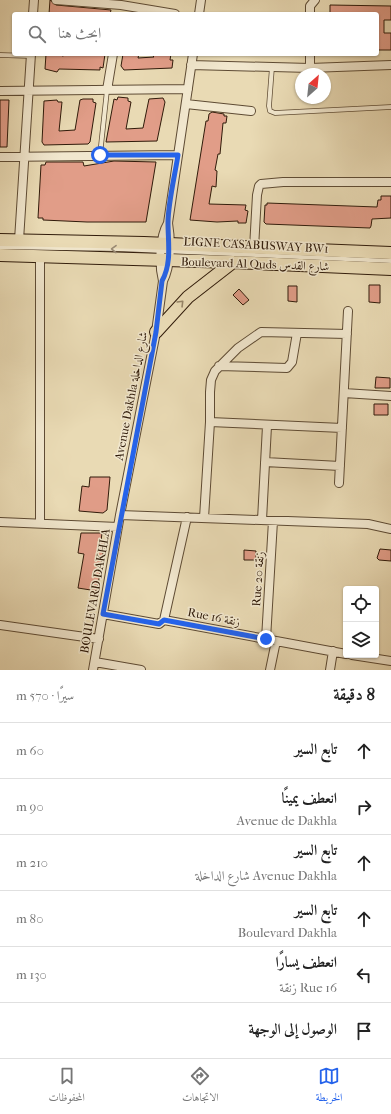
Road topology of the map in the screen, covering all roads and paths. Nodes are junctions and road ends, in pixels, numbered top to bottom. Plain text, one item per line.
1 (34, 0) edge
2 (56, 0) edge
3 (201, 0) edge
4 (315, 0) edge
5 (122, 3) edge
6 (33, 12) edge
7 (165, 12) edge
8 (198, 12) edge
9 (310, 12) edge
10 (0, 55) edge
11 (12, 55) edge
12 (31, 56) edge
13 (113, 56) edge
14 (193, 56) edge
15 (310, 56) edge
16 (191, 65) junction
17 (391, 65) edge
18 (272, 67) junction
19 (310, 68) junction
20 (188, 89) junction
21 (107, 90) junction
22 (0, 91) edge
23 (29, 91) junction
24 (186, 104) junction
25 (391, 107) edge
26 (251, 111) dead end
27 (100, 155) junction
28 (178, 155) junction
29 (24, 156) junction
30 (0, 157) edge
31 (391, 182) edge
32 (0, 240) edge
33 (19, 240) junction
34 (0, 247) edge
35 (254, 248) junction
36 (0, 252) edge
37 (165, 253) junction
38 (391, 253) edge
39 (0, 255) edge
40 (40, 256) junction
41 (391, 261) edge
42 (233, 262) junction
43 (391, 264) edge
44 (391, 269) edge
45 (348, 311) dead end
46 (156, 332) junction
47 (297, 333) junction
48 (347, 334) junction
49 (219, 366) junction
50 (344, 393) junction
51 (391, 396) edge
52 (210, 422) junction
53 (267, 426) junction
54 (342, 428) junction
55 (265, 462) junction
56 (340, 466) junction
57 (339, 483) dead end
58 (120, 515) junction
59 (186, 517) junction
60 (204, 518) junction
61 (262, 520) junction
62 (273, 520) junction
63 (0, 522) edge
64 (40, 523) junction
65 (118, 527) junction
66 (391, 529) edge
67 (103, 614) junction
68 (164, 620) junction
69 (0, 625) edge
70 (266, 639) junction
71 (99, 640) junction
72 (276, 641) junction
73 (333, 651) junction
74 (343, 653) edge
75 (372, 658) edge
76 (391, 661) edge
77 (94, 666) edge
78 (141, 670) edge
79 (270, 670) edge
80 (330, 670) edge

1 - 6 street
2 - 5 street
3 - 8 street
4 - 9 street
5 - 7 street
10 - 11 lane
12 - 23 street
13 - 21 street
14 - 16 street, Avenue Dakhla شارع الداخلة
15 - 19 street
16 - 18 street
16 - 20 street, Avenue Dakhla شارع الداخلة
17 - 19 street
18 - 19 street
18 - 25 lane
20 - 21 street
20 - 24 street, Avenue Dakhla شارع الداخلة
21 - 23 street
21 - 27 lane
22 - 23 street
23 - 29 street
24 - 26 street
24 - 28 street, Avenue Dakhla شارع الداخلة
27 - 28 street
27 - 29 street
28 - 37 street, Avenue Dakhla شارع الداخلة
29 - 30 street
29 - 33 street
31 - 35 street
32 - 33 main road, Boulevard Al Quds شارع القدس
33 - 37 main road, Boulevard Al Quds شارع القدس
37 -> 34 lane, LIGNE CASABUSWAY BW1
35 - 37 main road, Boulevard Al Quds شارع القدس
35 - 38 main road, Boulevard Al Quds شارع القدس
36 - 37 lane, LIGNE CASABUSWAY BW1
37 - 40 main road, Boulevard Al Quds شارع القدس
37 - 41 lane, LIGNE CASABUSWAY BW1
37 - 42 main road, Boulevard Al Quds شارع القدس
37 - 43 lane, LIGNE CASABUSWAY BW1
37 - 46 street, Avenue Dakhla شارع الداخلة
39 - 40 main road, Boulevard Al Quds شارع القدس
40 - 64 street
42 - 44 main road, Boulevard Al Quds شارع القدس
46 -> 42 main road
45 - 48 street
46 - 58 street, Avenue Dakhla شارع الداخلة
47 - 48 street
47 - 49 street
47 - 49 street
48 - 50 street
49 - 52 street
50 - 51 street
50 - 54 street
52 - 53 street
52 - 60 street
53 - 54 street
53 - 55 street
54 - 56 street
55 - 56 street
55 - 61 street
56 - 57 street
58 - 59 street
58 - 65 street, BOULEVARD DAKHLA
59 - 60 street
59 - 68 street
60 - 61 street
61 - 62 street
62 - 66 street
62 - 70 street, Rue 20 زنقة
63 - 64 street
64 - 65 street
65 - 67 street, BOULEVARD DAKHLA
67 - 68 street, Rue 16 زنقة
67 - 71 street, BOULEVARD DAKHLA
68 - 70 street, Rue 16 زنقة
69 - 71 street
70 - 72 street, Rue 16 زنقة
71 - 77 street, BOULEVARD DAKHLA
72 - 73 street, Rue 16 زنقة
72 - 79 street
73 - 74 street, Rue 16 زنقة
73 - 80 street
75 - 76 street
77 - 78 street

